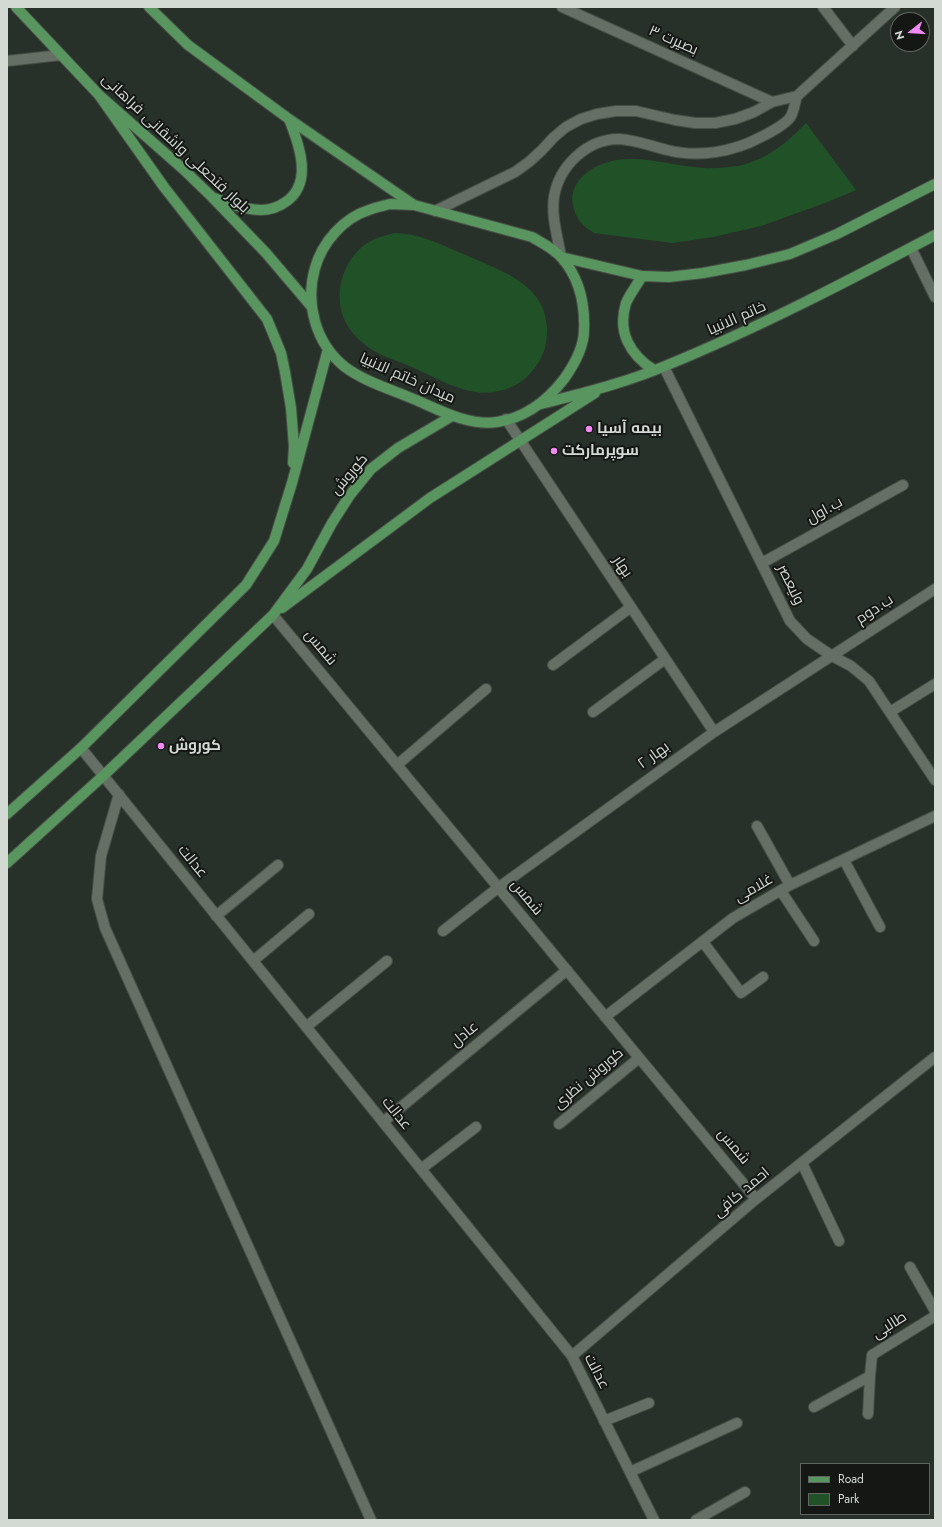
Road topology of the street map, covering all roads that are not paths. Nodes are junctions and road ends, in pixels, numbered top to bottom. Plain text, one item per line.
1 (16, 7) edge
2 (149, 7) edge
3 (562, 7) edge
4 (823, 7) edge
5 (895, 7) edge
6 (575, 11) edge
7 (853, 46) junction
8 (61, 55) junction
9 (7, 61) edge
10 (99, 95) junction
11 (797, 96) junction
12 (772, 102) junction
13 (289, 120) junction
14 (935, 184) edge
15 (212, 197) junction
16 (414, 205) junction
17 (435, 211) junction
18 (935, 235) edge
19 (911, 248) junction
20 (561, 257) junction
21 (642, 276) junction
22 (935, 297) edge
23 (311, 306) junction
24 (328, 350) junction
25 (664, 367) junction
26 (654, 370) junction
27 (603, 387) junction
28 (540, 404) junction
29 (452, 416) junction
30 (506, 419) junction
31 (520, 441) junction
32 (292, 482) junction
33 (903, 485) dead end
34 (762, 563) junction
35 (935, 590) edge
36 (631, 607) junction
37 (273, 615) junction
38 (832, 656) junction
39 (665, 659) junction
40 (553, 664) dead end
41 (935, 684) edge
42 (486, 689) dead end
43 (593, 712) dead end
44 (890, 712) junction
45 (714, 732) junction
46 (81, 748) junction
47 (397, 765) junction
48 (934, 775) edge
49 (103, 776) junction
50 (119, 794) junction
51 (7, 814) edge
52 (935, 816) edge
53 (757, 826) dead end
54 (844, 860) junction
55 (7, 863) edge
56 (278, 865) dead end
57 (499, 887) junction
58 (785, 888) junction
59 (309, 914) dead end
60 (216, 916) junction
61 (880, 927) dead end
62 (443, 931) dead end
63 (814, 941) dead end
64 (703, 942) junction
65 (253, 961) junction
66 (388, 961) dead end
67 (567, 970) junction
68 (763, 977) dead end
69 (605, 1017) junction
70 (306, 1027) junction
71 (935, 1057) edge
72 (639, 1058) junction
73 (383, 1122) junction
74 (559, 1124) dead end
75 (476, 1126) dead end
76 (802, 1163) junction
77 (421, 1169) junction
78 (756, 1199) junction
79 (838, 1241) dead end
80 (910, 1267) dead end
81 (935, 1311) edge
82 (935, 1316) edge
83 (572, 1356) junction
84 (870, 1376) junction
85 (649, 1404) dead end
86 (814, 1407) dead end
87 (868, 1414) dead end
88 (604, 1421) junction
89 (736, 1423) dead end
90 (630, 1472) junction
91 (745, 1492) dead end
92 (371, 1520) edge
93 (654, 1520) edge
94 (696, 1520) edge

1 - 8 main road, بلوار فتحعلی واشقانی فراهانی
2 - 13 main road
3 - 6 street, بصیرت ۳
4 - 7 street
5 - 7 street
6 - 12 street, بصیرت ۳
7 - 11 street
8 - 9 street
8 - 10 main road, بلوار فتحعلی واشقانی فراهانی
10 - 15 main road, بلوار فتحعلی واشقانی فراهانی
10 - 32 main road
11 - 12 street
11 - 20 street
12 - 17 street
13 - 15 main road
13 - 16 main road
14 - 21 main road
15 - 23 main road, بلوار فتحعلی واشقانی فراهانی
16 - 17 main road, میدان خاتم الانبیا
16 - 23 main road, میدان خاتم الانبیا
17 - 20 main road, میدان خاتم الانبیا
18 - 19 main road, خاتم الانبیا
19 - 22 street
19 - 25 main road, خاتم الانبیا
20 - 21 main road
20 - 28 main road, میدان خاتم الانبیا
21 - 26 main road
23 - 24 main road, میدان خاتم الانبیا
24 - 29 main road, میدان خاتم الانبیا
24 - 32 main road
25 - 26 main road, خاتم الانبیا
25 - 34 street, ولیعصر
26 - 27 main road, خاتم الانبیا
27 - 28 main road, خاتم الانبیا
27 - 31 main road
28 - 30 main road, میدان خاتم الانبیا
29 - 30 main road, میدان خاتم الانبیا
29 - 37 main road, کوروش
30 - 31 street, بهار
31 - 36 street, بهار
31 - 37 main road
32 - 46 main road
33 - 34 street, ب.اول
34 - 38 street, ولیعصر
35 - 38 street, ب.دوم
36 - 39 street, بهار
36 - 40 street
37 - 47 street, شمس
37 - 49 main road, کوروش
38 - 44 street, ولیعصر
38 - 45 street, بهار ۲
39 - 43 street
39 - 45 street, بهار
41 - 44 street
42 - 47 street
44 - 48 street, ولیعصر
45 - 57 street, بهار ۲
46 - 49 street, عدالت
46 - 51 main road
47 - 57 street, شمس
49 - 50 street, عدالت
49 - 55 main road, کوروش
50 - 60 street, عدالت
50 - 92 street
52 - 54 street, غلامی
53 - 58 street
54 - 58 street, غلامی
54 - 61 street
56 - 60 street
57 - 62 street, بهار ۲
57 - 67 street, شمس
58 - 63 street
58 - 64 street, غلامی
59 - 65 street
60 - 65 street, عدالت
64 - 68 street
64 - 69 street, غلامی
65 - 70 street, عدالت
66 - 70 street
67 - 69 street, شمس
67 - 73 street, عادل
69 - 72 street, شمس
70 - 73 street, عدالت
71 - 76 street, احمد کافی
72 - 74 street, کوروش نظری
72 - 78 street, شمس
73 - 77 street, عدالت
75 - 77 street
76 - 78 street, احمد کافی
76 - 79 street
77 - 83 street, عدالت
78 - 83 street, احمد کافی
80 - 81 street
82 - 84 street, طالبی
83 - 88 street, عدالت
84 - 86 street
84 - 87 street
85 - 88 street
88 - 90 street, عدالت
89 - 90 street
90 - 93 street, عدالت
91 - 94 street

